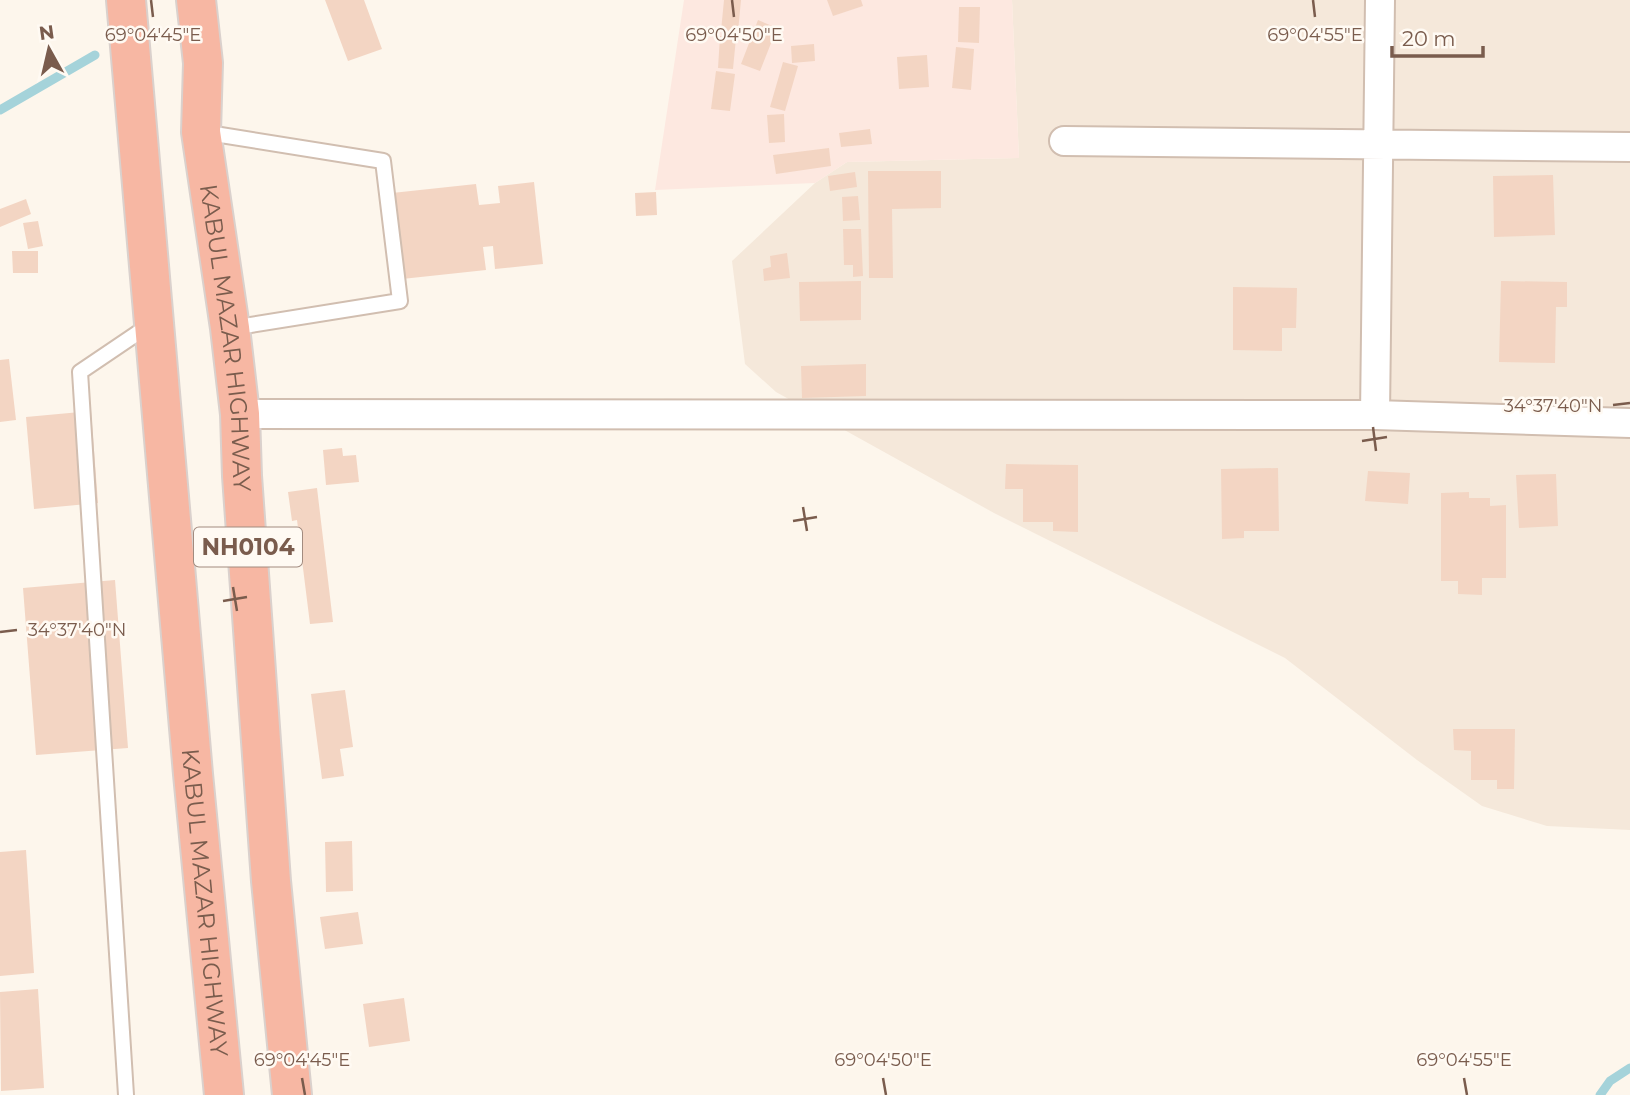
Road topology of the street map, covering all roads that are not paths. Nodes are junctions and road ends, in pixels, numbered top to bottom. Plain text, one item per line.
1 (126, 0) edge
2 (196, 0) edge
3 (1380, 0) edge
4 (201, 132) junction
5 (1064, 141) dead end
6 (1378, 145) junction
7 (1630, 147) edge
8 (155, 322) junction
9 (230, 328) junction
10 (240, 414) junction
11 (1375, 415) junction
12 (1630, 423) edge
13 (126, 1095) edge
14 (224, 1095) edge
15 (292, 1095) edge

1 - 8 highway, KABUL MAZAR HIGHWAY / NH0104
2 - 4 highway, KABUL MAZAR HIGHWAY / NH0104
3 - 6 street
4 - 9 highway, KABUL MAZAR HIGHWAY / NH0104
4 - 9 lane
5 - 6 street
6 - 7 street
6 - 11 street
8 - 13 lane
8 - 14 highway, KABUL MAZAR HIGHWAY / NH0104
9 - 10 highway, KABUL MAZAR HIGHWAY / NH0104
10 - 11 street
10 - 15 highway, KABUL MAZAR HIGHWAY / NH0104
11 - 12 street

